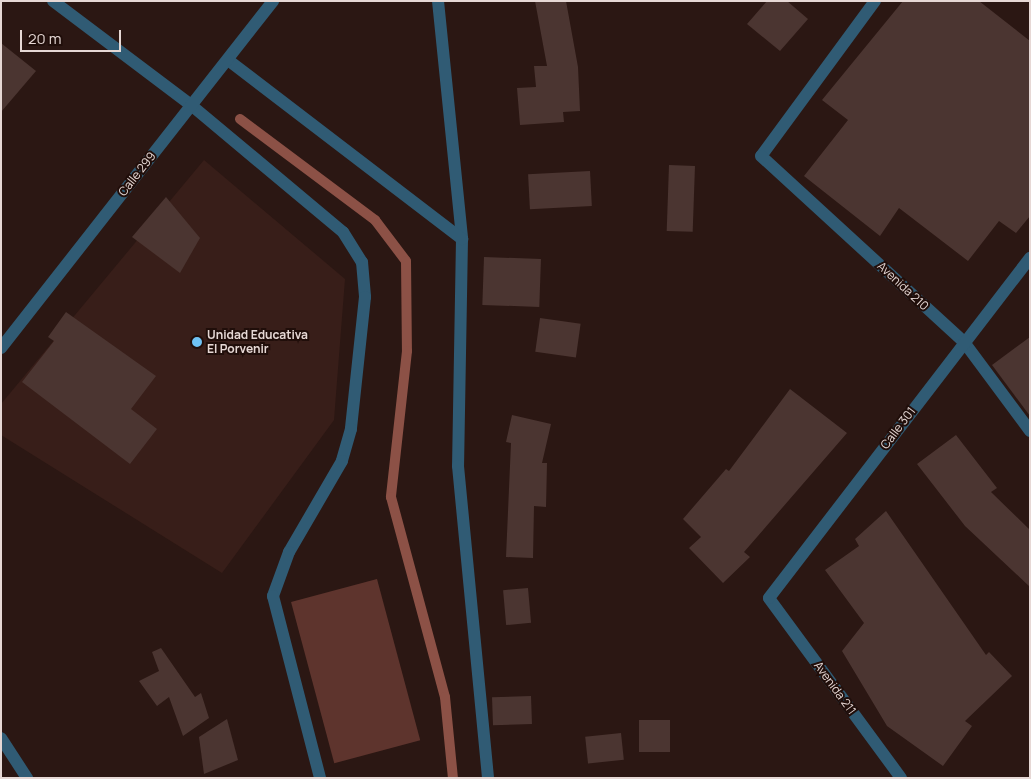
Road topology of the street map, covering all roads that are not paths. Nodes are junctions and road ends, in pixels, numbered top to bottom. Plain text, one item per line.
1 (54, 1) edge
2 (273, 1) edge
3 (438, 1) edge
4 (875, 1) edge
5 (228, 60) junction
6 (191, 105) junction
7 (462, 240) junction
8 (1030, 258) edge
9 (964, 342) junction
10 (1, 348) edge
11 (1030, 431) edge
12 (769, 598) joint
13 (1, 738) edge
14 (27, 778) edge
15 (320, 778) edge
16 (488, 778) edge
17 (901, 778) edge

1 - 6 street
2 - 5 street, Calle 299
3 - 7 street
4 - 9 street, Avenida 210
5 - 6 street, Calle 299
5 - 7 street
6 - 10 street, Calle 299
6 - 15 street
7 - 16 street
8 - 9 street, Calle 301
9 - 11 street, Avenida 210
9 - 12 street, Calle 301
12 - 17 street, Avenida 211
13 - 14 street

